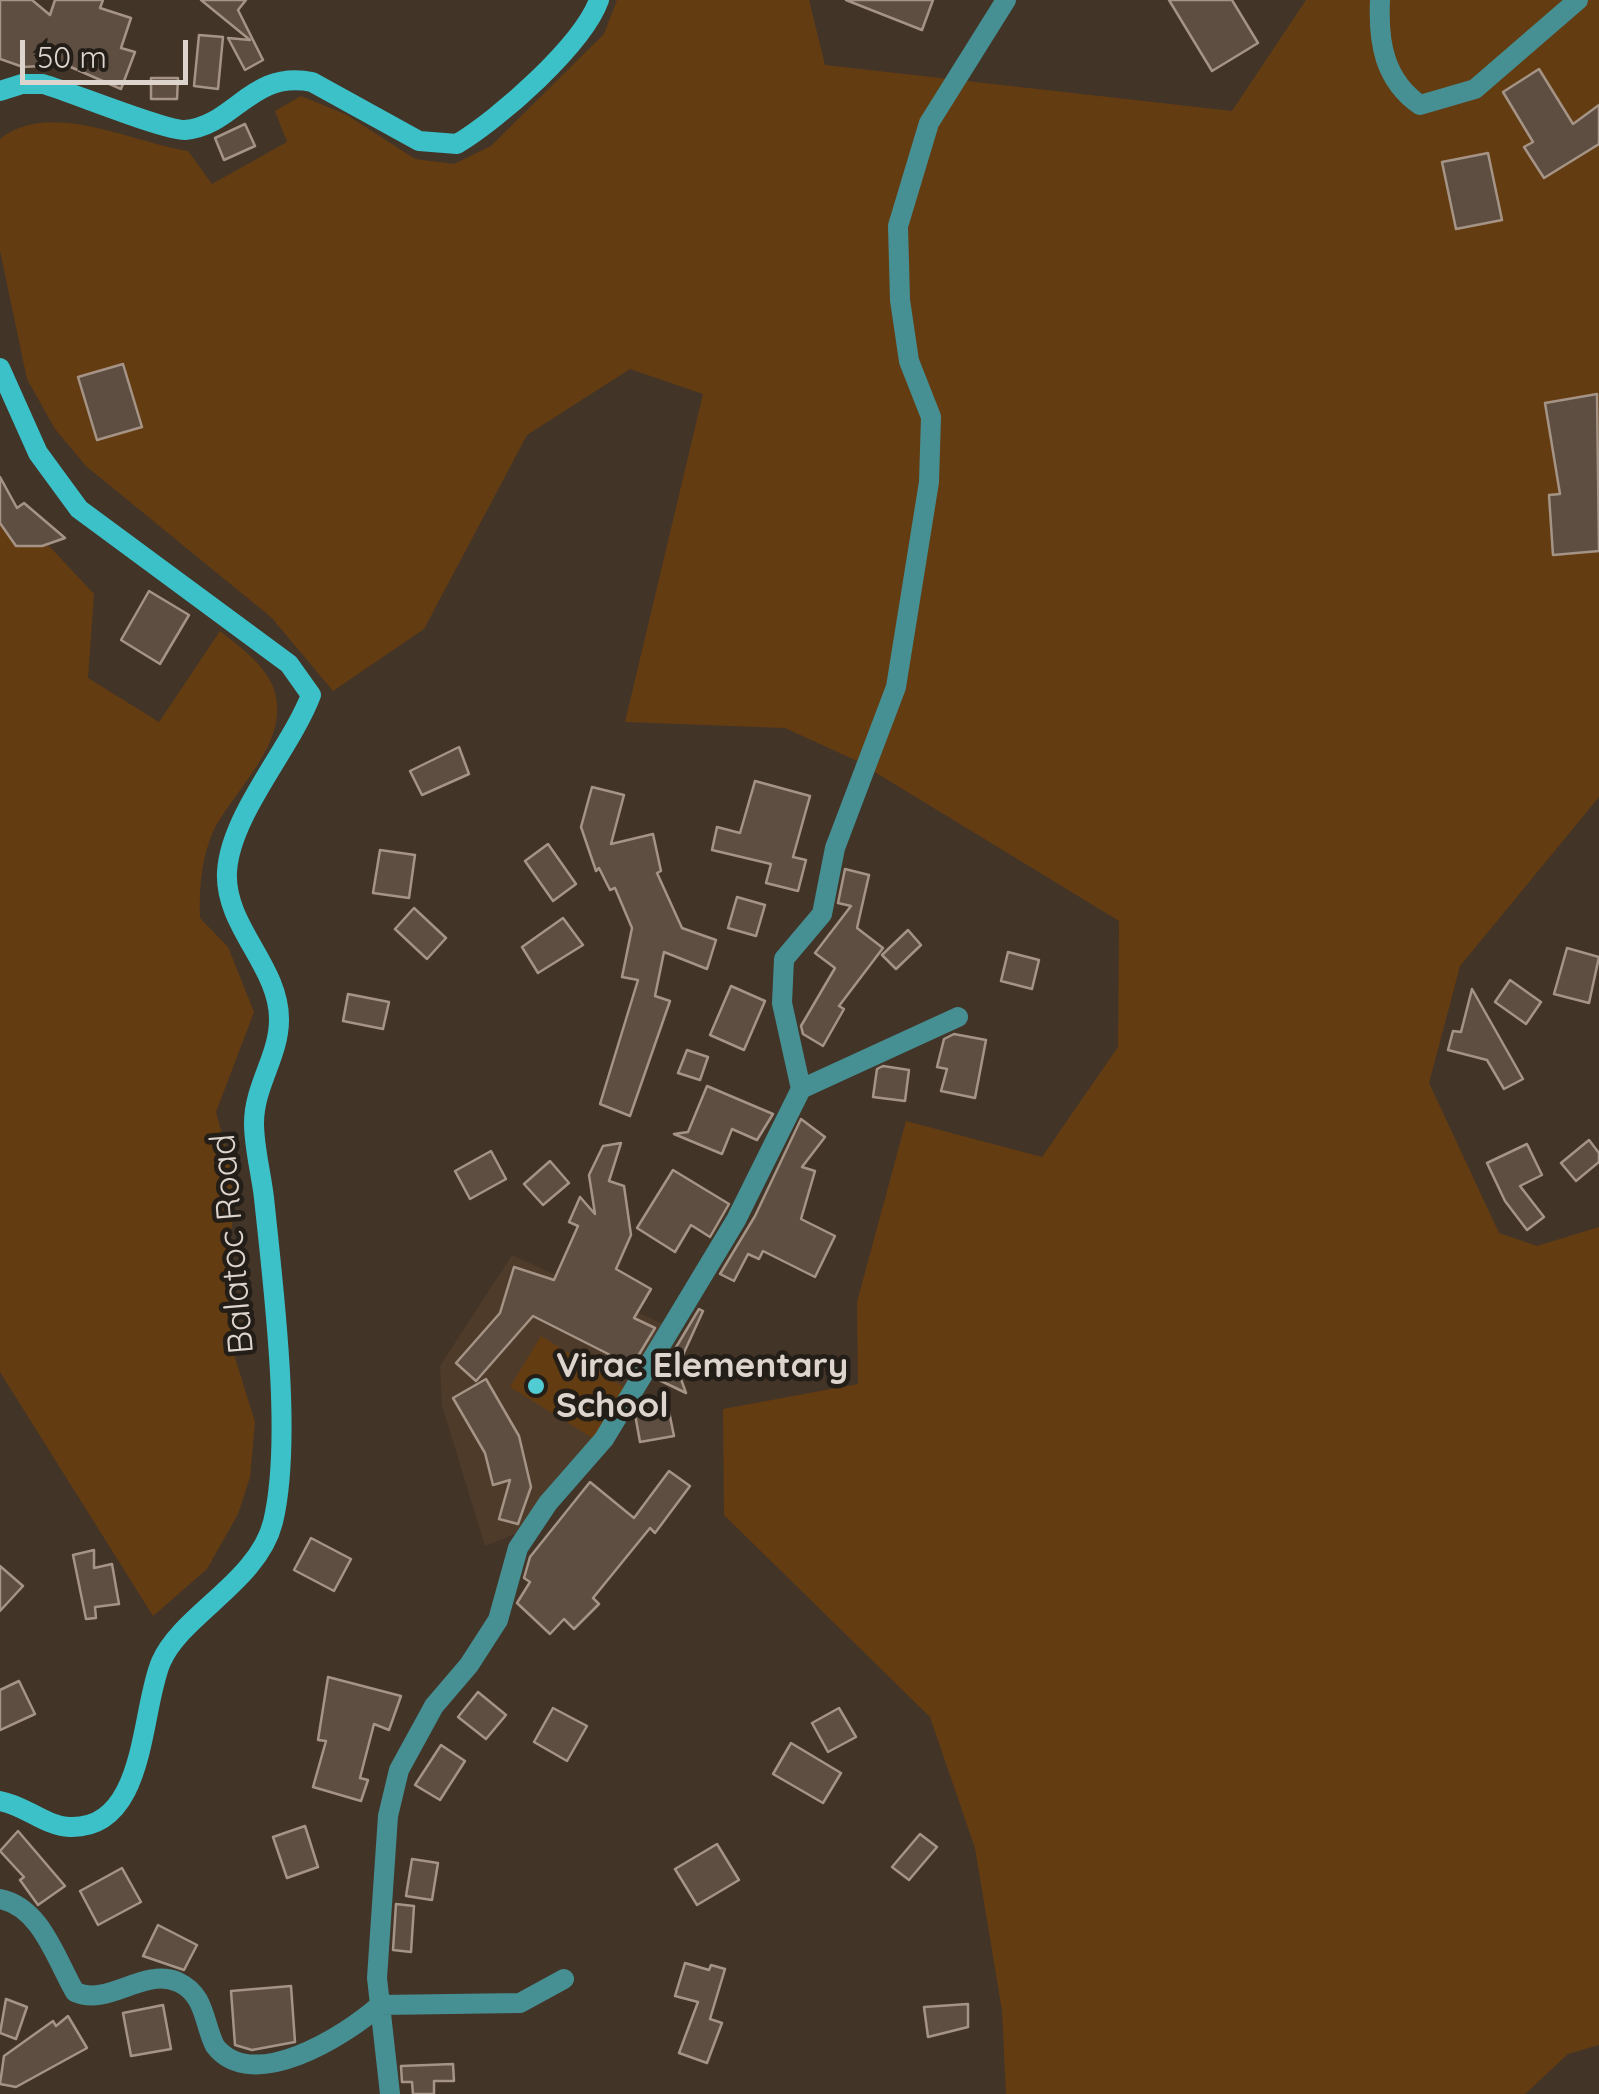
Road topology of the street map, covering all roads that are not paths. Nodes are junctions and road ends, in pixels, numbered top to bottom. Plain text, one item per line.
1 (599, 0) edge
2 (1006, 0) edge
3 (1380, 0) edge
4 (1578, 0) edge
5 (0, 91) edge
6 (0, 368) edge
7 (958, 1017) dead end
8 (802, 1089) junction
9 (0, 1801) edge
10 (0, 1900) edge
11 (564, 1979) dead end
12 (380, 2004) junction
13 (390, 2094) edge

1 - 5 main road
2 - 8 street
3 - 4 street
6 - 9 main road, Balatoc Road
7 - 8 street
8 - 12 street
10 - 12 street
11 - 12 street
12 - 13 street

